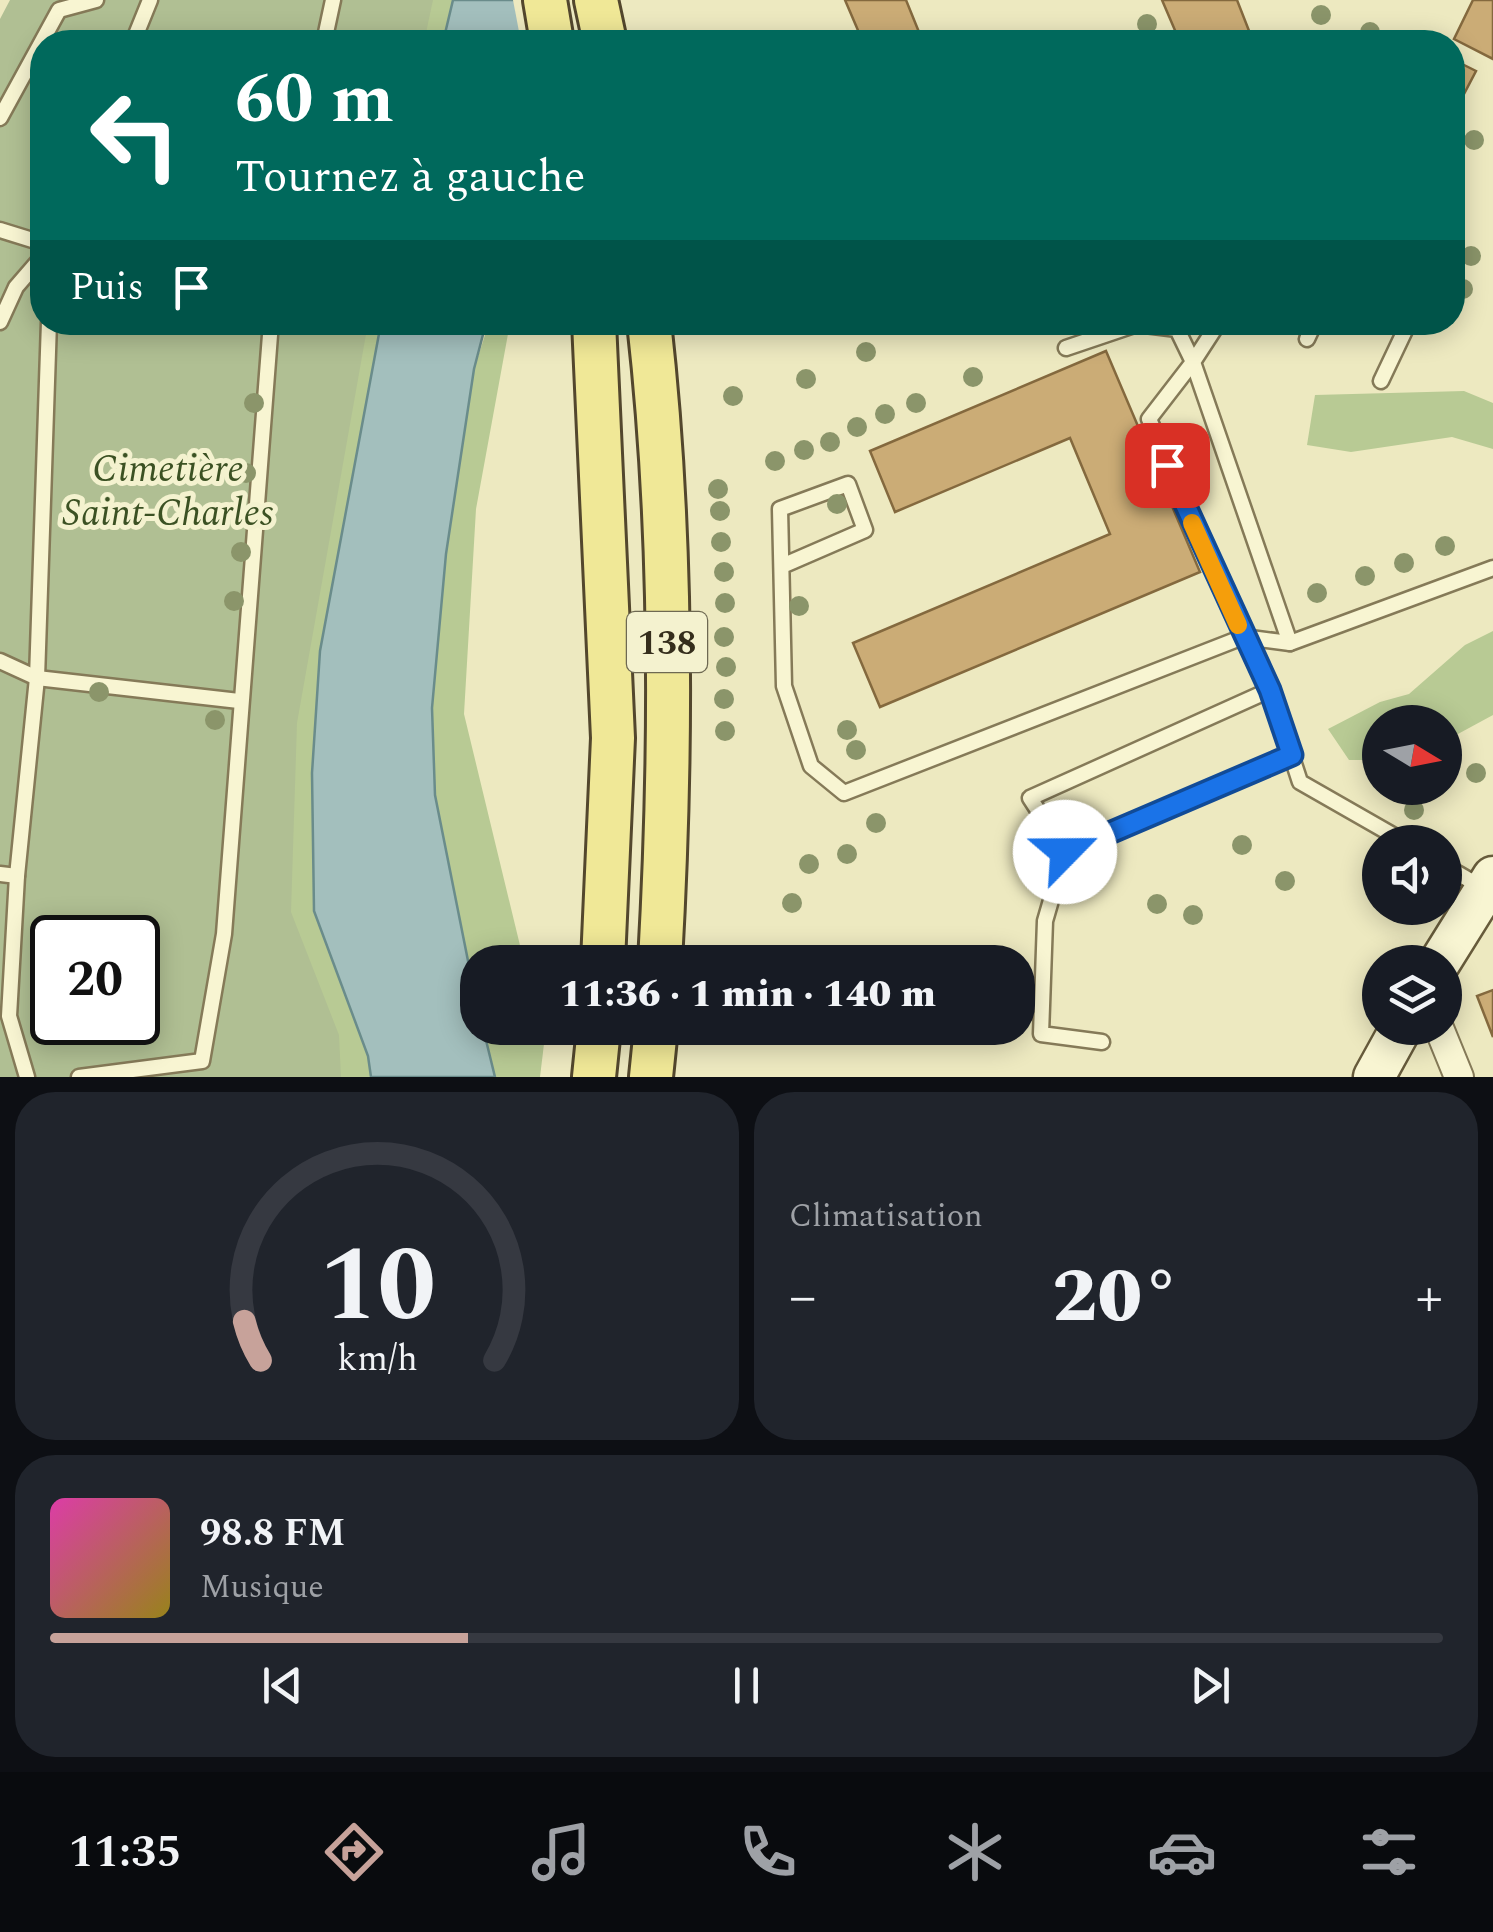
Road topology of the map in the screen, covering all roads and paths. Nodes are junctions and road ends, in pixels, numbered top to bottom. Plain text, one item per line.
1 (96, 0) edge
2 (150, 0) edge
3 (333, 0) edge
4 (544, 0) edge
5 (596, 0) edge
6 (48, 30) edge
7 (139, 30) edge
8 (327, 30) edge
9 (550, 30) edge
10 (602, 30) edge
11 (30, 63) edge
12 (0, 118) edge
13 (0, 230) edge
14 (30, 239) edge
15 (30, 271) edge
16 (0, 322) edge
17 (49, 335) edge
18 (269, 335) edge
19 (595, 335) edge
20 (650, 335) edge
21 (1104, 335) edge
22 (1180, 335) edge
23 (1211, 335) edge
24 (1309, 335) edge
25 (1403, 335) edge
26 (1307, 339) dead end
27 (1066, 348) dead end
28 (1193, 362) junction
29 (1381, 381) dead end
30 (782, 566) junction
31 (1493, 568) edge
32 (1243, 637) junction
33 (1290, 644) junction
34 (0, 661) edge
35 (36, 678) junction
36 (1270, 690) junction
37 (239, 702) junction
38 (1292, 755) junction
39 (1375, 825) edge
40 (1065, 852) junction
41 (1462, 873) edge
42 (0, 874) edge
43 (16, 876) junction
44 (1489, 883) edge
45 (603, 945) edge
46 (661, 945) edge
47 (1451, 945) edge
48 (1102, 1042) dead end
49 (597, 1045) edge
50 (654, 1045) edge
51 (1392, 1045) edge
52 (1446, 1045) edge
53 (27, 1077) edge
54 (79, 1077) edge
55 (594, 1077) edge
56 (651, 1077) edge
57 (1374, 1077) edge
58 (1459, 1077) edge

1 - 6 lane
2 - 7 lane
3 - 8 lane
4 - 9 main road
5 - 10 main road
11 - 12 lane
13 - 14 lane
15 - 16 lane
17 - 35 lane
18 - 37 lane
19 - 45 main road, 138
20 - 46 main road, 138
21 - 27 lane
22 - 28 lane
23 - 28 lane
24 - 26 lane
25 - 29 lane
28 - 32 lane
28 - 33 lane
30 - 30 lane
30 - 32 lane
31 - 33 lane
32 - 33 lane
32 - 36 lane
34 - 35 lane
35 - 37 lane
35 - 43 lane
36 - 38 lane
36 - 40 lane
37 - 54 lane
38 - 39 lane
38 - 40 lane
40 - 48 lane
41 - 44 lane
42 - 43 lane
43 - 53 lane
44 - 47 main road
49 - 55 main road
50 - 56 main road
51 - 57 main road
52 - 58 street

